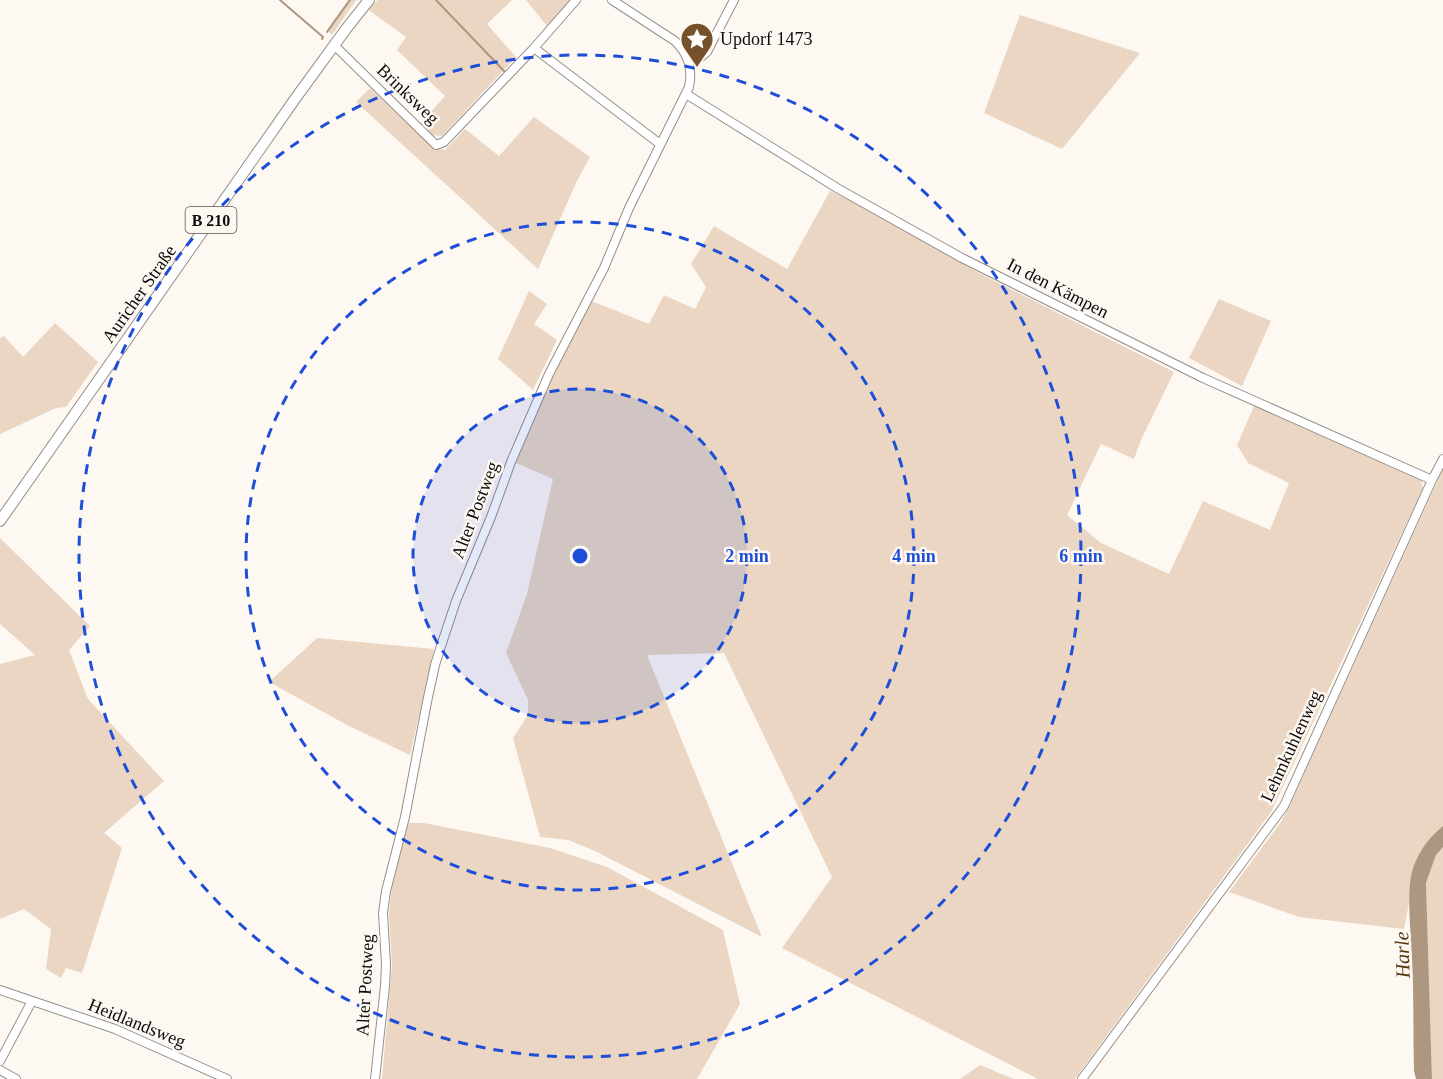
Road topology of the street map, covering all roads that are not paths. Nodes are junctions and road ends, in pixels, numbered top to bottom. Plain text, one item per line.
1 (369, 0) edge
2 (576, 0) edge
3 (612, 0) edge
4 (734, 0) edge
5 (334, 45) junction
6 (534, 48) junction
7 (689, 60) junction
8 (686, 94) junction
9 (660, 144) junction
10 (1443, 459) edge
11 (1432, 480) junction
12 (0, 521) edge
13 (0, 990) edge
14 (32, 1001) junction
15 (0, 1060) edge
16 (0, 1070) edge
17 (16, 1079) edge
18 (227, 1079) edge
19 (375, 1079) edge
20 (1082, 1079) edge

1 - 5 main road, Auricher Straße / B 210
2 - 6 street, Brinksweg
3 - 7 street
4 - 7 street
5 - 6 street, Brinksweg
5 - 12 main road, Auricher Straße / B 210
6 - 9 street
7 - 8 street, Alter Postweg
8 - 9 street, Alter Postweg
8 - 11 street, In den Kämpen
9 - 19 street, Alter Postweg
10 - 11 street, Lehmkuhlenweg
11 - 20 street, Lehmkuhlenweg
13 - 14 street, Heidlandsweg
14 - 15 street
14 - 18 street, Heidlandsweg
16 - 17 street

